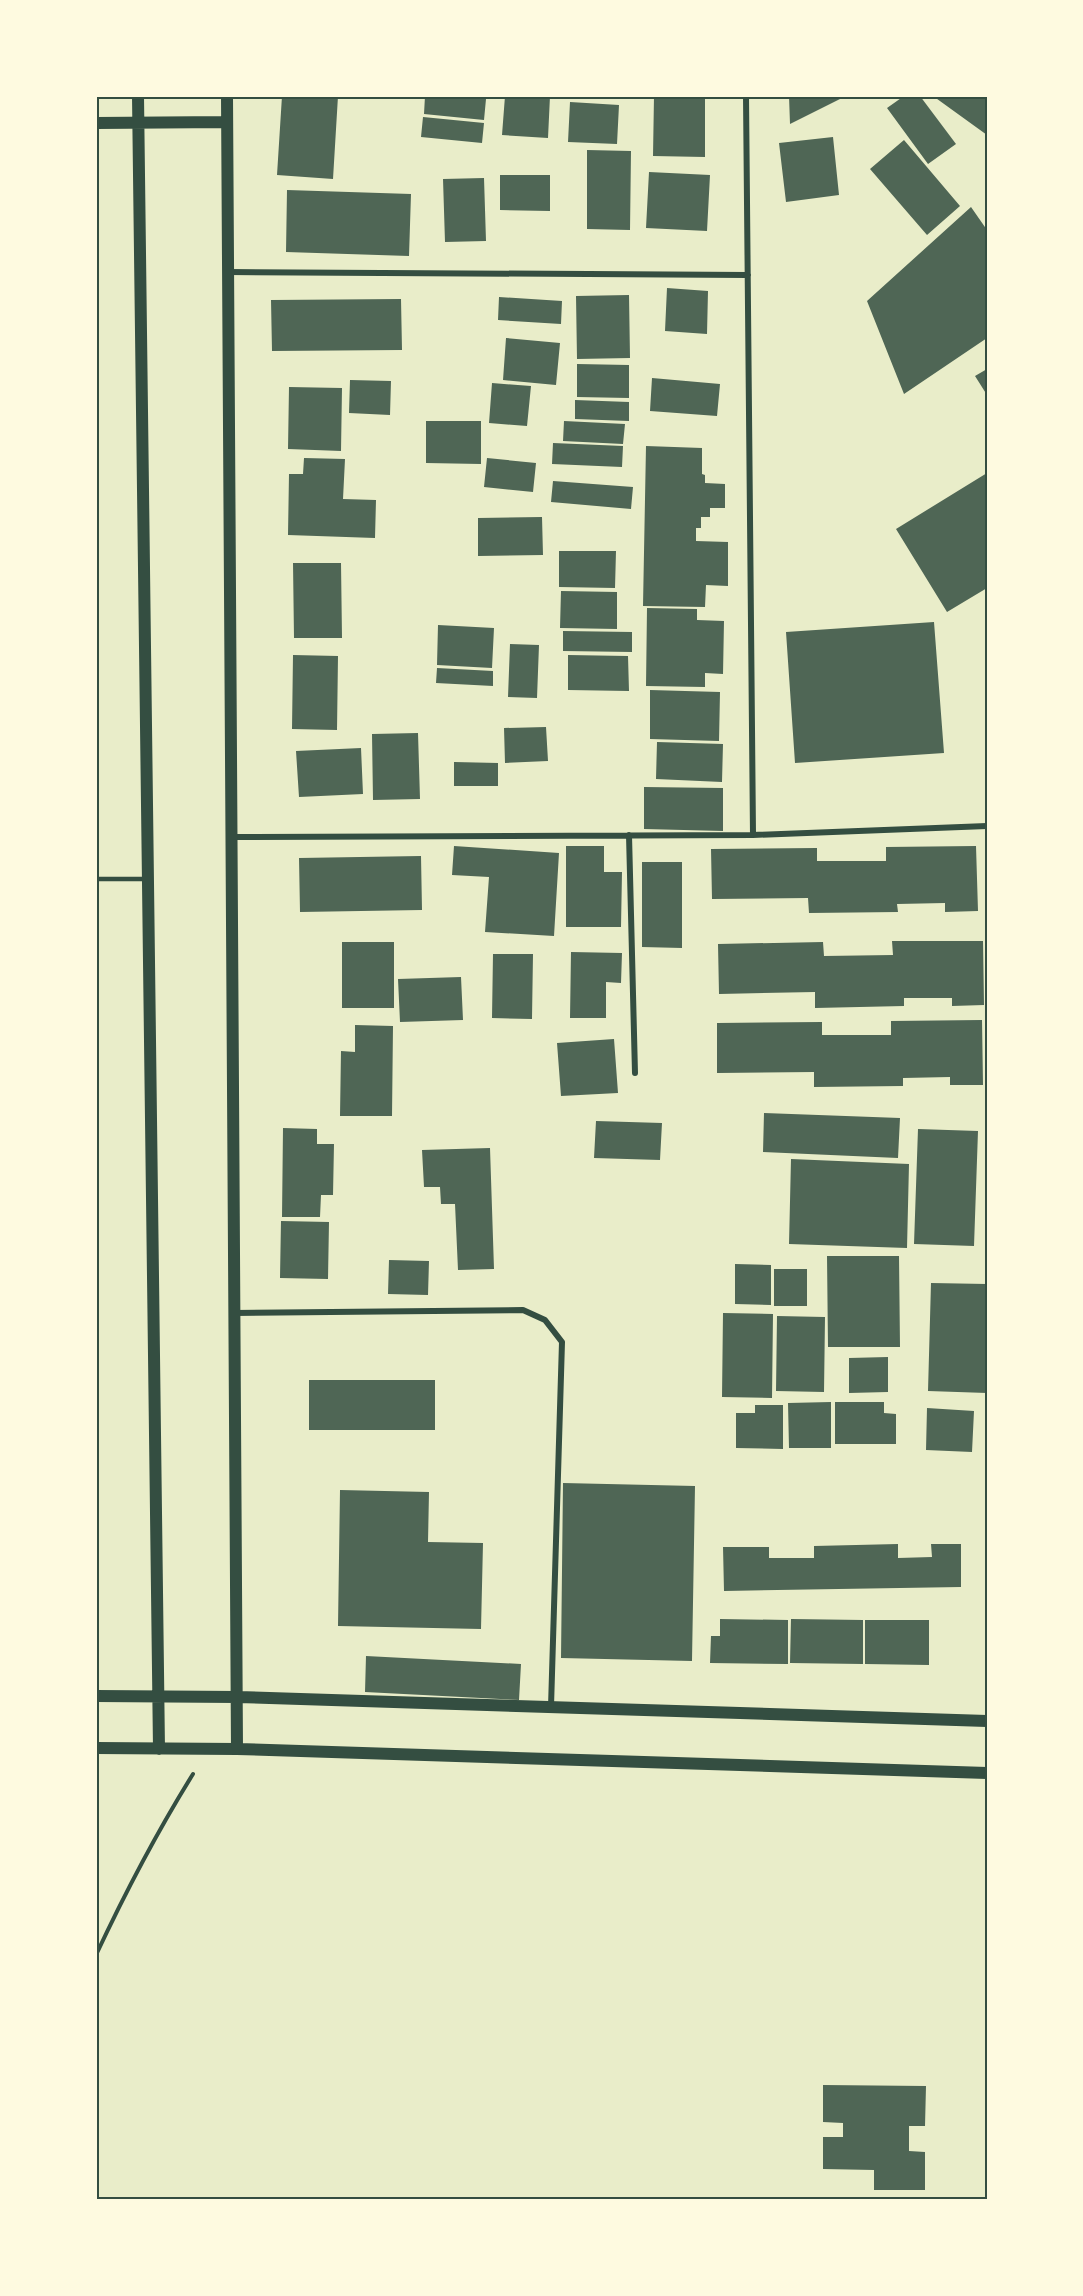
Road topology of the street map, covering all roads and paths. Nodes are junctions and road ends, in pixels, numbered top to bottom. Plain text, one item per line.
1 (138, 96) edge
2 (226, 96) edge
3 (746, 96) edge
4 (227, 122) junction
5 (96, 123) edge
6 (138, 123) junction
7 (228, 272) junction
8 (748, 275) junction
9 (987, 826) edge
10 (629, 835) junction
11 (753, 835) junction
12 (231, 837) junction
13 (96, 879) edge
14 (148, 879) junction
15 (635, 1073) dead end
16 (234, 1313) junction
17 (96, 1696) edge
18 (158, 1696) junction
19 (237, 1697) junction
20 (551, 1708) junction
21 (987, 1721) edge
22 (96, 1748) edge
23 (159, 1749) junction
24 (209, 1749) junction
25 (237, 1749) junction
26 (987, 1773) edge
27 (96, 1955) edge

1 - 6 main road
2 - 4 main road
3 - 8 street
4 - 6 main road
4 - 7 main road
5 - 6 main road
6 - 14 main road
7 - 8 street
7 - 12 main road
8 - 11 street
9 - 11 street
10 - 11 street
10 - 12 street
10 - 15 street
12 - 16 main road
13 - 14 lane
14 - 18 main road
16 - 19 main road
16 - 20 street
17 - 18 main road
18 - 19 main road
18 - 23 main road
19 - 20 main road
19 - 25 main road
20 - 21 main road
22 - 23 main road
23 - 24 main road
24 - 25 main road
24 - 27 path
25 - 26 main road

